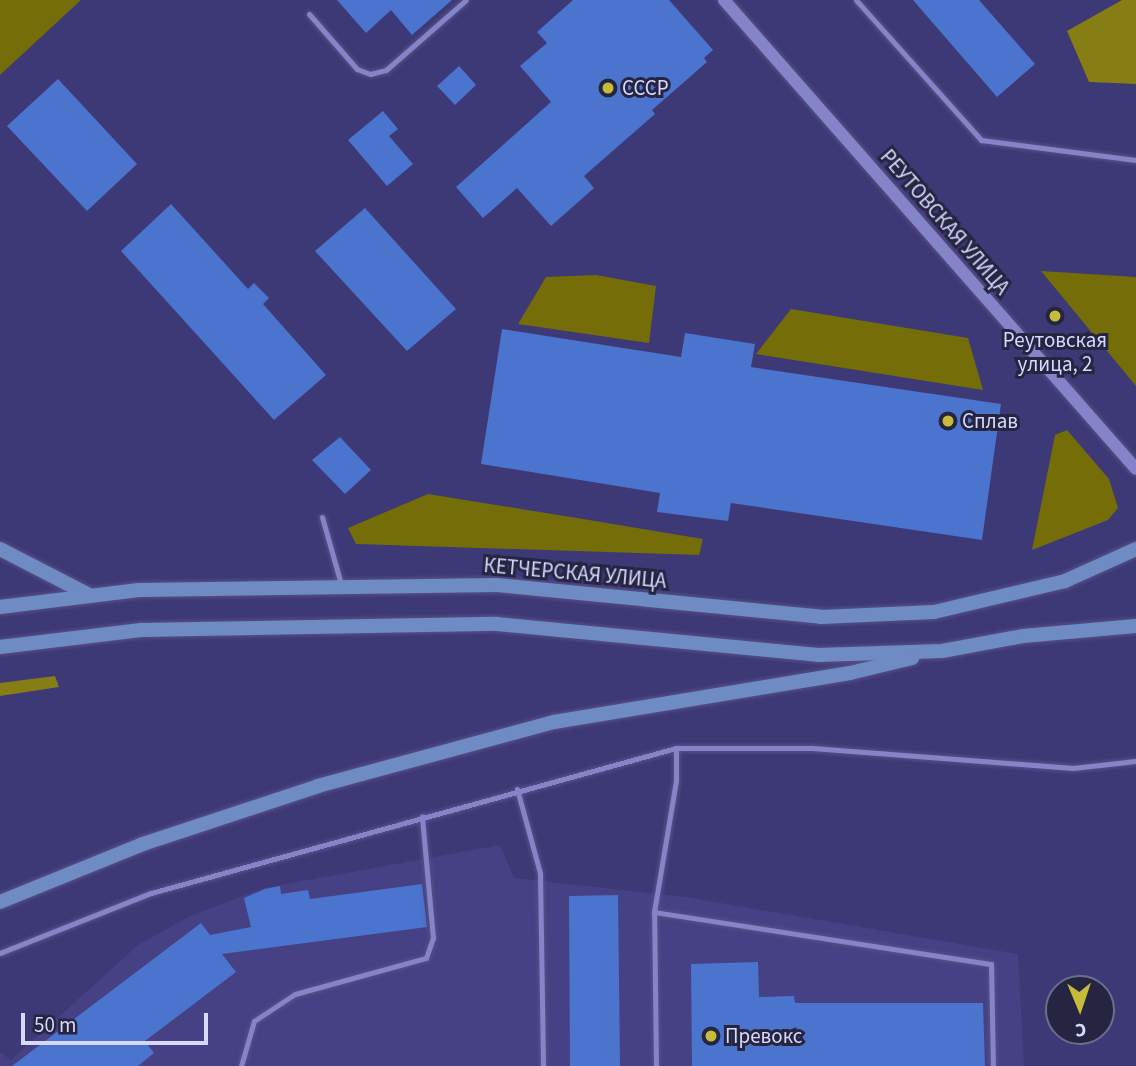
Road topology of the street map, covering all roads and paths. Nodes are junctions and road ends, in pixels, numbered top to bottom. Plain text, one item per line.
1 (466, 0) edge
2 (724, 0) edge
3 (856, 0) edge
4 (309, 14) dead end
5 (1136, 160) edge
6 (1136, 469) edge
7 (322, 517) dead end
8 (0, 549) edge
9 (1136, 550) edge
10 (342, 587) junction
11 (92, 596) junction
12 (0, 607) edge
13 (1136, 626) edge
14 (0, 647) edge
15 (942, 651) junction
16 (676, 748) junction
17 (1136, 761) edge
18 (517, 789) junction
19 (422, 816) junction
20 (0, 902) edge
21 (654, 912) junction
22 (0, 953) edge
23 (241, 1066) edge
24 (543, 1066) edge
25 (656, 1066) edge
26 (993, 1066) edge

1 - 4 lane
2 - 6 street, РЕУТОВСКАЯ УЛИЦА
3 - 5 lane
7 - 10 lane
8 - 11 main road
9 - 10 main road, КЕТЧЕРСКАЯ УЛИЦА
10 - 11 main road, КЕТЧЕРСКАЯ УЛИЦА
11 - 12 main road, КЕТЧЕРСКАЯ УЛИЦА
13 - 15 main road
14 - 15 main road
15 - 20 main road
16 - 17 lane
16 - 18 lane
16 - 21 lane
18 - 19 lane
18 - 24 lane
19 - 22 lane
19 - 23 lane
21 - 25 lane
21 - 26 lane

